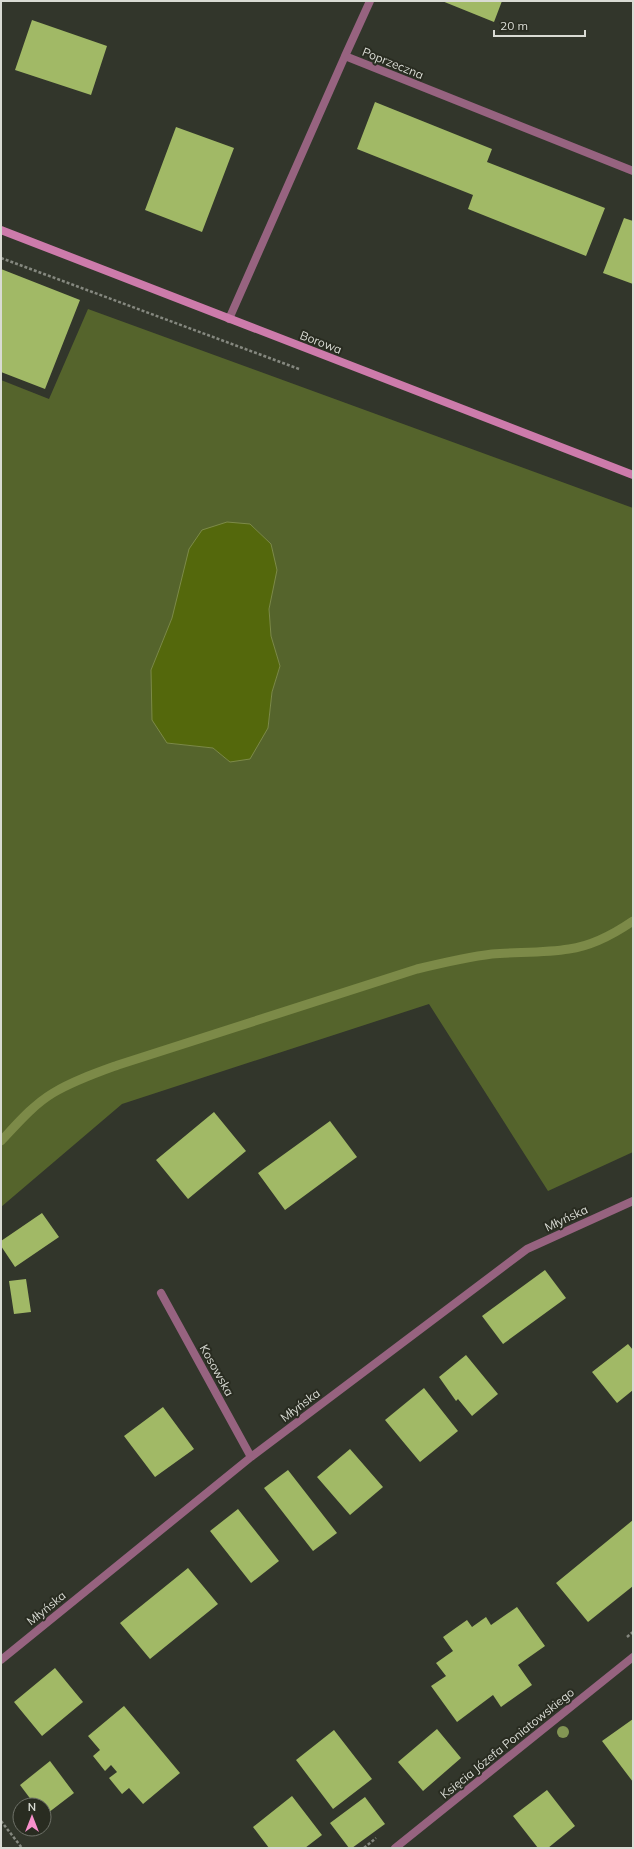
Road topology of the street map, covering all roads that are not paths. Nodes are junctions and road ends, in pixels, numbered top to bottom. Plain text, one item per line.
1 (370, 1) edge
2 (345, 56) junction
3 (633, 171) edge
4 (1, 230) edge
5 (229, 319) junction
6 (633, 475) edge
7 (633, 1201) edge
8 (161, 1294) dead end
9 (251, 1457) junction
10 (633, 1657) edge
11 (1, 1660) edge
12 (395, 1848) edge

1 - 2 street
2 - 3 street, Poprzeczna
2 - 5 street, Poprzeczna
4 - 5 street, Borowa
5 - 6 street, Borowa
7 - 9 street, Młyńska
8 - 9 street, Kosowska
9 - 11 street, Młyńska
10 - 12 street, Księcia Józefa Poniatowskiego

